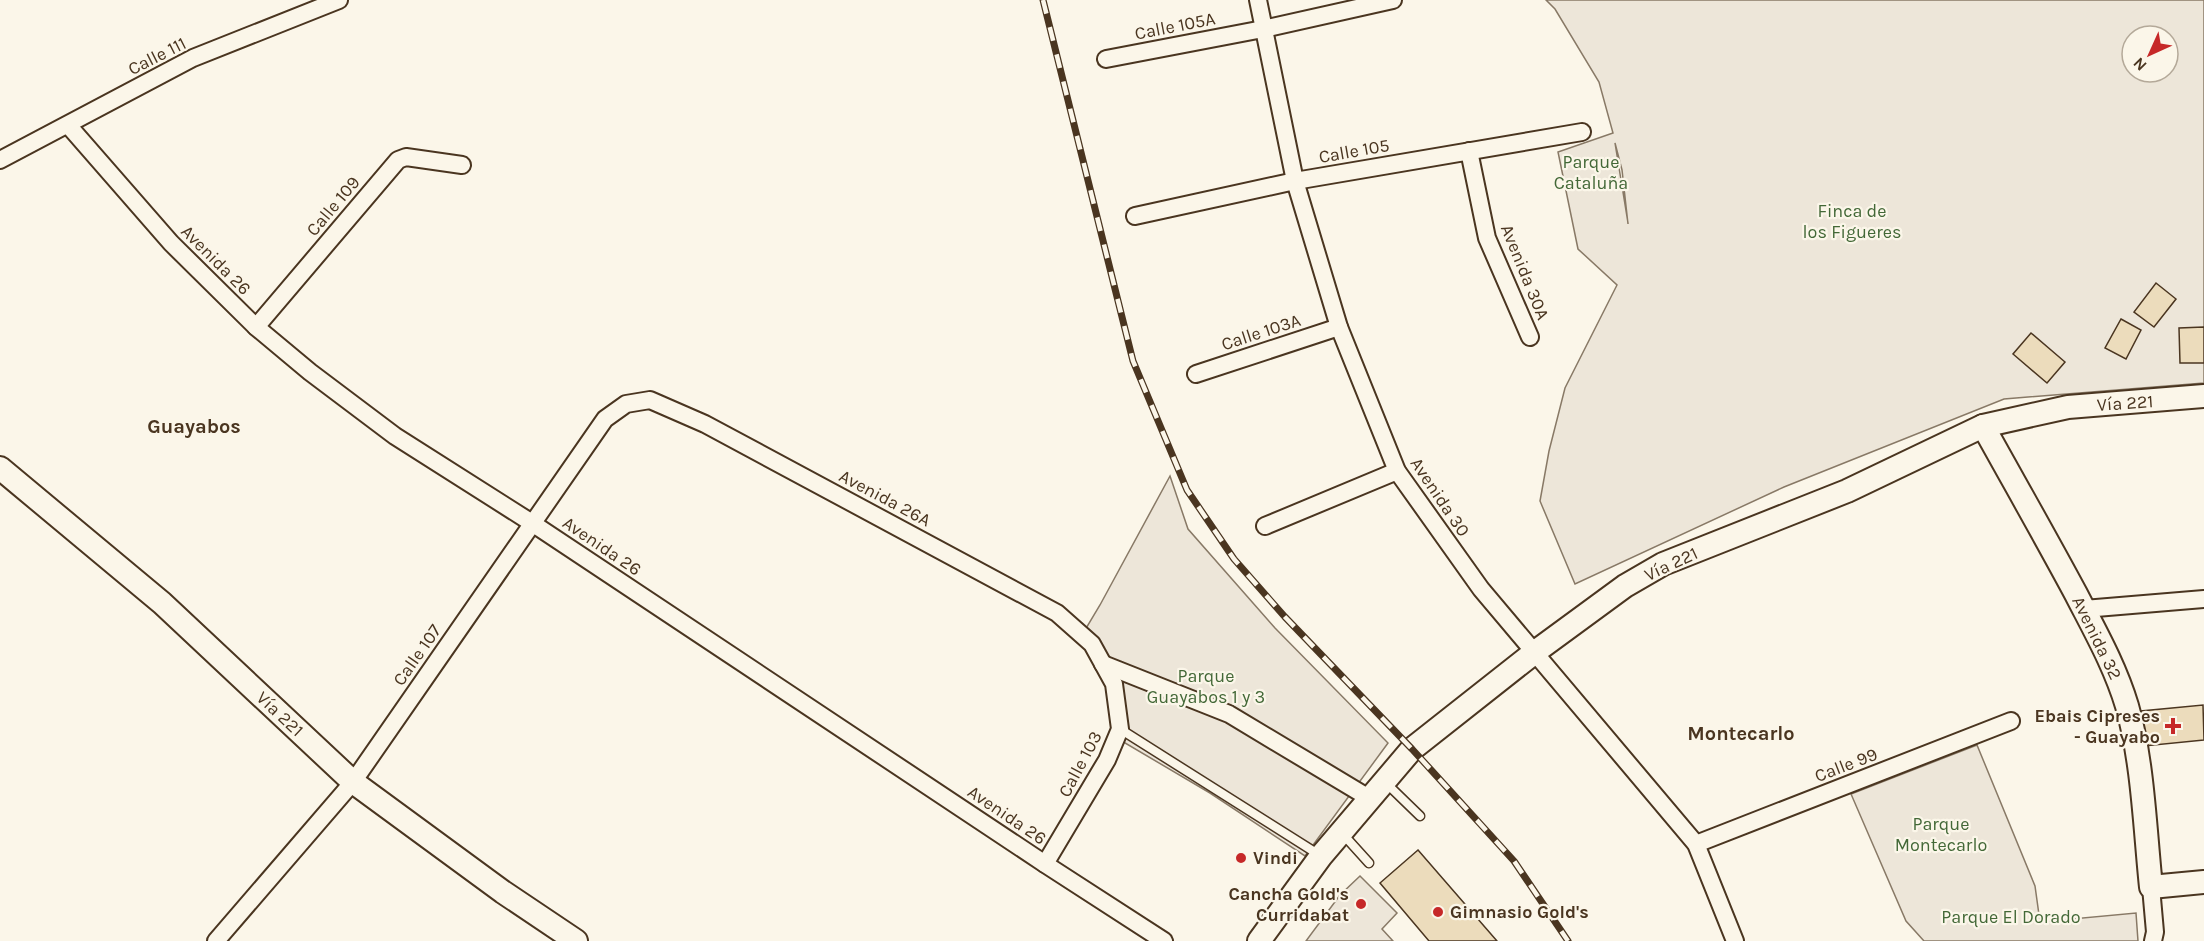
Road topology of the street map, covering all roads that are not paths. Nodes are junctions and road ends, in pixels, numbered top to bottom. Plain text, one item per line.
1 (339, 0) edge
2 (1258, 0) edge
3 (1393, 0) edge
4 (315, 4) edge
5 (1263, 29) junction
6 (1106, 59) dead end
7 (68, 125) junction
8 (1582, 132) dead end
9 (1469, 151) junction
10 (0, 160) edge
11 (462, 165) dead end
12 (1295, 181) junction
13 (1135, 216) dead end
14 (256, 327) junction
15 (1340, 327) junction
16 (1530, 337) dead end
17 (1196, 374) dead end
18 (2204, 396) edge
19 (650, 400) joint
20 (1983, 426) junction
21 (0, 468) edge
22 (1397, 471) junction
23 (532, 523) junction
24 (1265, 526) dead end
25 (2204, 599) edge
26 (2084, 609) junction
27 (1092, 644) joint
28 (1535, 652) junction
29 (1103, 664) junction
30 (2011, 722) dead end
31 (1120, 729) junction
32 (353, 782) junction
33 (1377, 789) junction
34 (1420, 816) dead end
35 (1341, 832) junction
36 (1696, 844) junction
37 (1321, 856) junction
38 (1369, 863) dead end
39 (1045, 864) junction
40 (2204, 882) edge
41 (2151, 887) junction
42 (216, 941) edge
43 (576, 941) edge
44 (1164, 941) edge
45 (1259, 941) edge
46 (1734, 941) edge
47 (2153, 941) edge

1 - 4 street, Calle 111
2 - 5 street, Avenida 30
3 - 5 street, Calle 105A
4 - 7 street, Calle 111
5 - 6 street, Calle 105A
5 - 12 street, Avenida 30
7 - 10 street, Calle 111
7 - 14 street, Avenida 26
8 - 9 street, Calle 105
9 - 12 street, Calle 105
9 - 16 street, Avenida 30A
11 - 14 street, Calle 109
12 - 13 street, Calle 105
12 - 15 street, Avenida 30
14 - 23 street, Avenida 26
15 - 17 street, Calle 103A
15 - 22 street, Avenida 30
18 - 20 main road, Vía 221
19 - 23 street, Calle 107
19 - 27 street, Avenida 26A
20 - 26 main road, Avenida 32
20 - 28 main road, Vía 221
21 - 32 main road, Vía 221
22 - 24 street
22 - 28 street, Avenida 30
23 - 32 street, Calle 107
23 - 39 street, Avenida 26
25 - 26 street
26 - 41 main road, Avenida 32
27 - 29 street, Calle 103
28 - 33 main road, Vía 221
28 - 36 street, Avenida 30
29 - 31 street, Calle 103
29 - 33 street
30 - 36 street, Calle 99
31 - 37 lane
31 - 39 street, Calle 103
32 - 42 street, Calle 107
32 - 43 main road, Vía 221
33 - 34 lane
33 - 35 main road, Vía 221
35 - 37 main road, Vía 221
35 - 38 lane
36 - 46 street, Avenida 30
37 - 45 main road, Vía 221
39 - 44 street, Avenida 26
40 - 41 main road
41 - 47 street, Avenida 32

